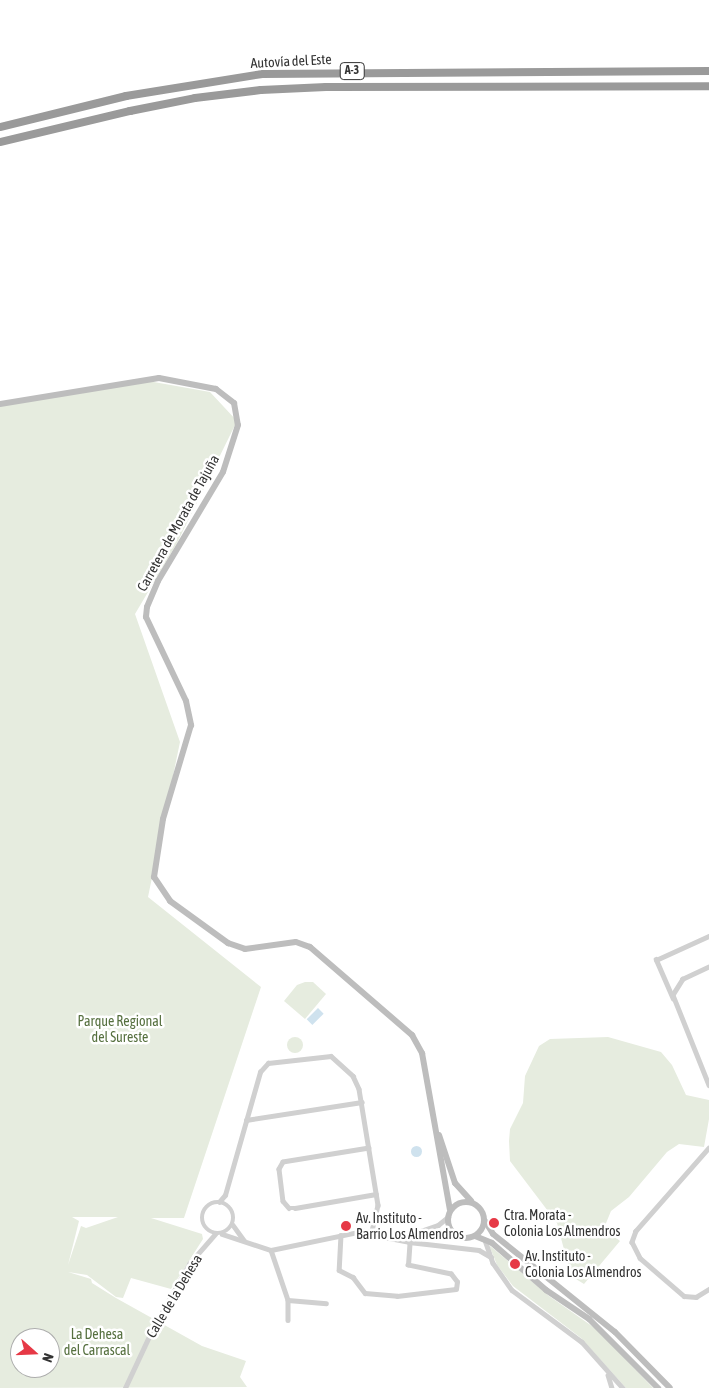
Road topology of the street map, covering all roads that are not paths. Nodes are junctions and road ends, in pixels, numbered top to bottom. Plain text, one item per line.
1 (709, 71) edge
2 (709, 86) edge
3 (0, 127) edge
4 (0, 142) edge
5 (0, 404) edge
6 (709, 936) edge
7 (709, 967) edge
8 (674, 1002) junction
9 (709, 1085) edge
10 (362, 1102) junction
11 (431, 1109) junction
12 (246, 1120) junction
13 (369, 1148) junction
14 (709, 1148) edge
15 (376, 1194) junction
16 (219, 1202) junction
17 (472, 1202) junction
18 (450, 1210) junction
19 (448, 1217) junction
20 (485, 1222) junction
21 (233, 1225) junction
22 (374, 1231) junction
23 (410, 1233) junction
24 (215, 1234) junction
25 (222, 1234) junction
26 (341, 1234) junction
27 (457, 1236) junction
28 (475, 1236) junction
29 (484, 1240) junction
30 (409, 1242) junction
31 (249, 1244) junction
32 (270, 1250) junction
33 (491, 1257) junction
34 (709, 1288) edge
35 (288, 1300) junction
36 (326, 1303) dead end
37 (288, 1320) dead end
38 (608, 1374) junction
39 (125, 1388) edge
40 (612, 1388) edge
41 (623, 1388) edge
42 (658, 1388) edge
43 (670, 1388) edge

1 - 3 highway, Autovía del Este / A-3
2 - 4 highway, Autovía del Este / A-3
5 - 11 main road, Carretera de Morata de Tajuña
6 - 8 street
7 - 8 street
8 - 9 street
10 - 12 street
10 - 12 street
10 - 13 street
11 - 17 main road, Carretera de Morata de Tajuña
11 - 18 main road, Carretera de Morata de Tajuña
12 - 16 street
13 - 15 street
13 - 15 street
14 - 34 street
15 - 22 street
16 - 21 street
16 - 24 street
17 - 18 main road
17 - 20 main road
18 - 19 main road
19 - 23 street
19 - 27 main road
20 - 28 main road
20 - 43 main road
21 - 25 street
21 - 31 street
22 - 23 street
22 - 26 street
22 - 30 street
23 - 27 street
23 - 30 street
24 - 25 street
24 - 39 street, Calle de la Dehesa
25 - 31 street
26 - 30 street
26 - 32 street
27 - 28 main road
28 - 29 main road
29 - 33 street
29 - 42 main road
30 - 33 street
31 - 32 street
32 - 35 street
33 - 38 street
35 - 36 street
35 - 37 street
38 - 40 street
38 - 41 street

